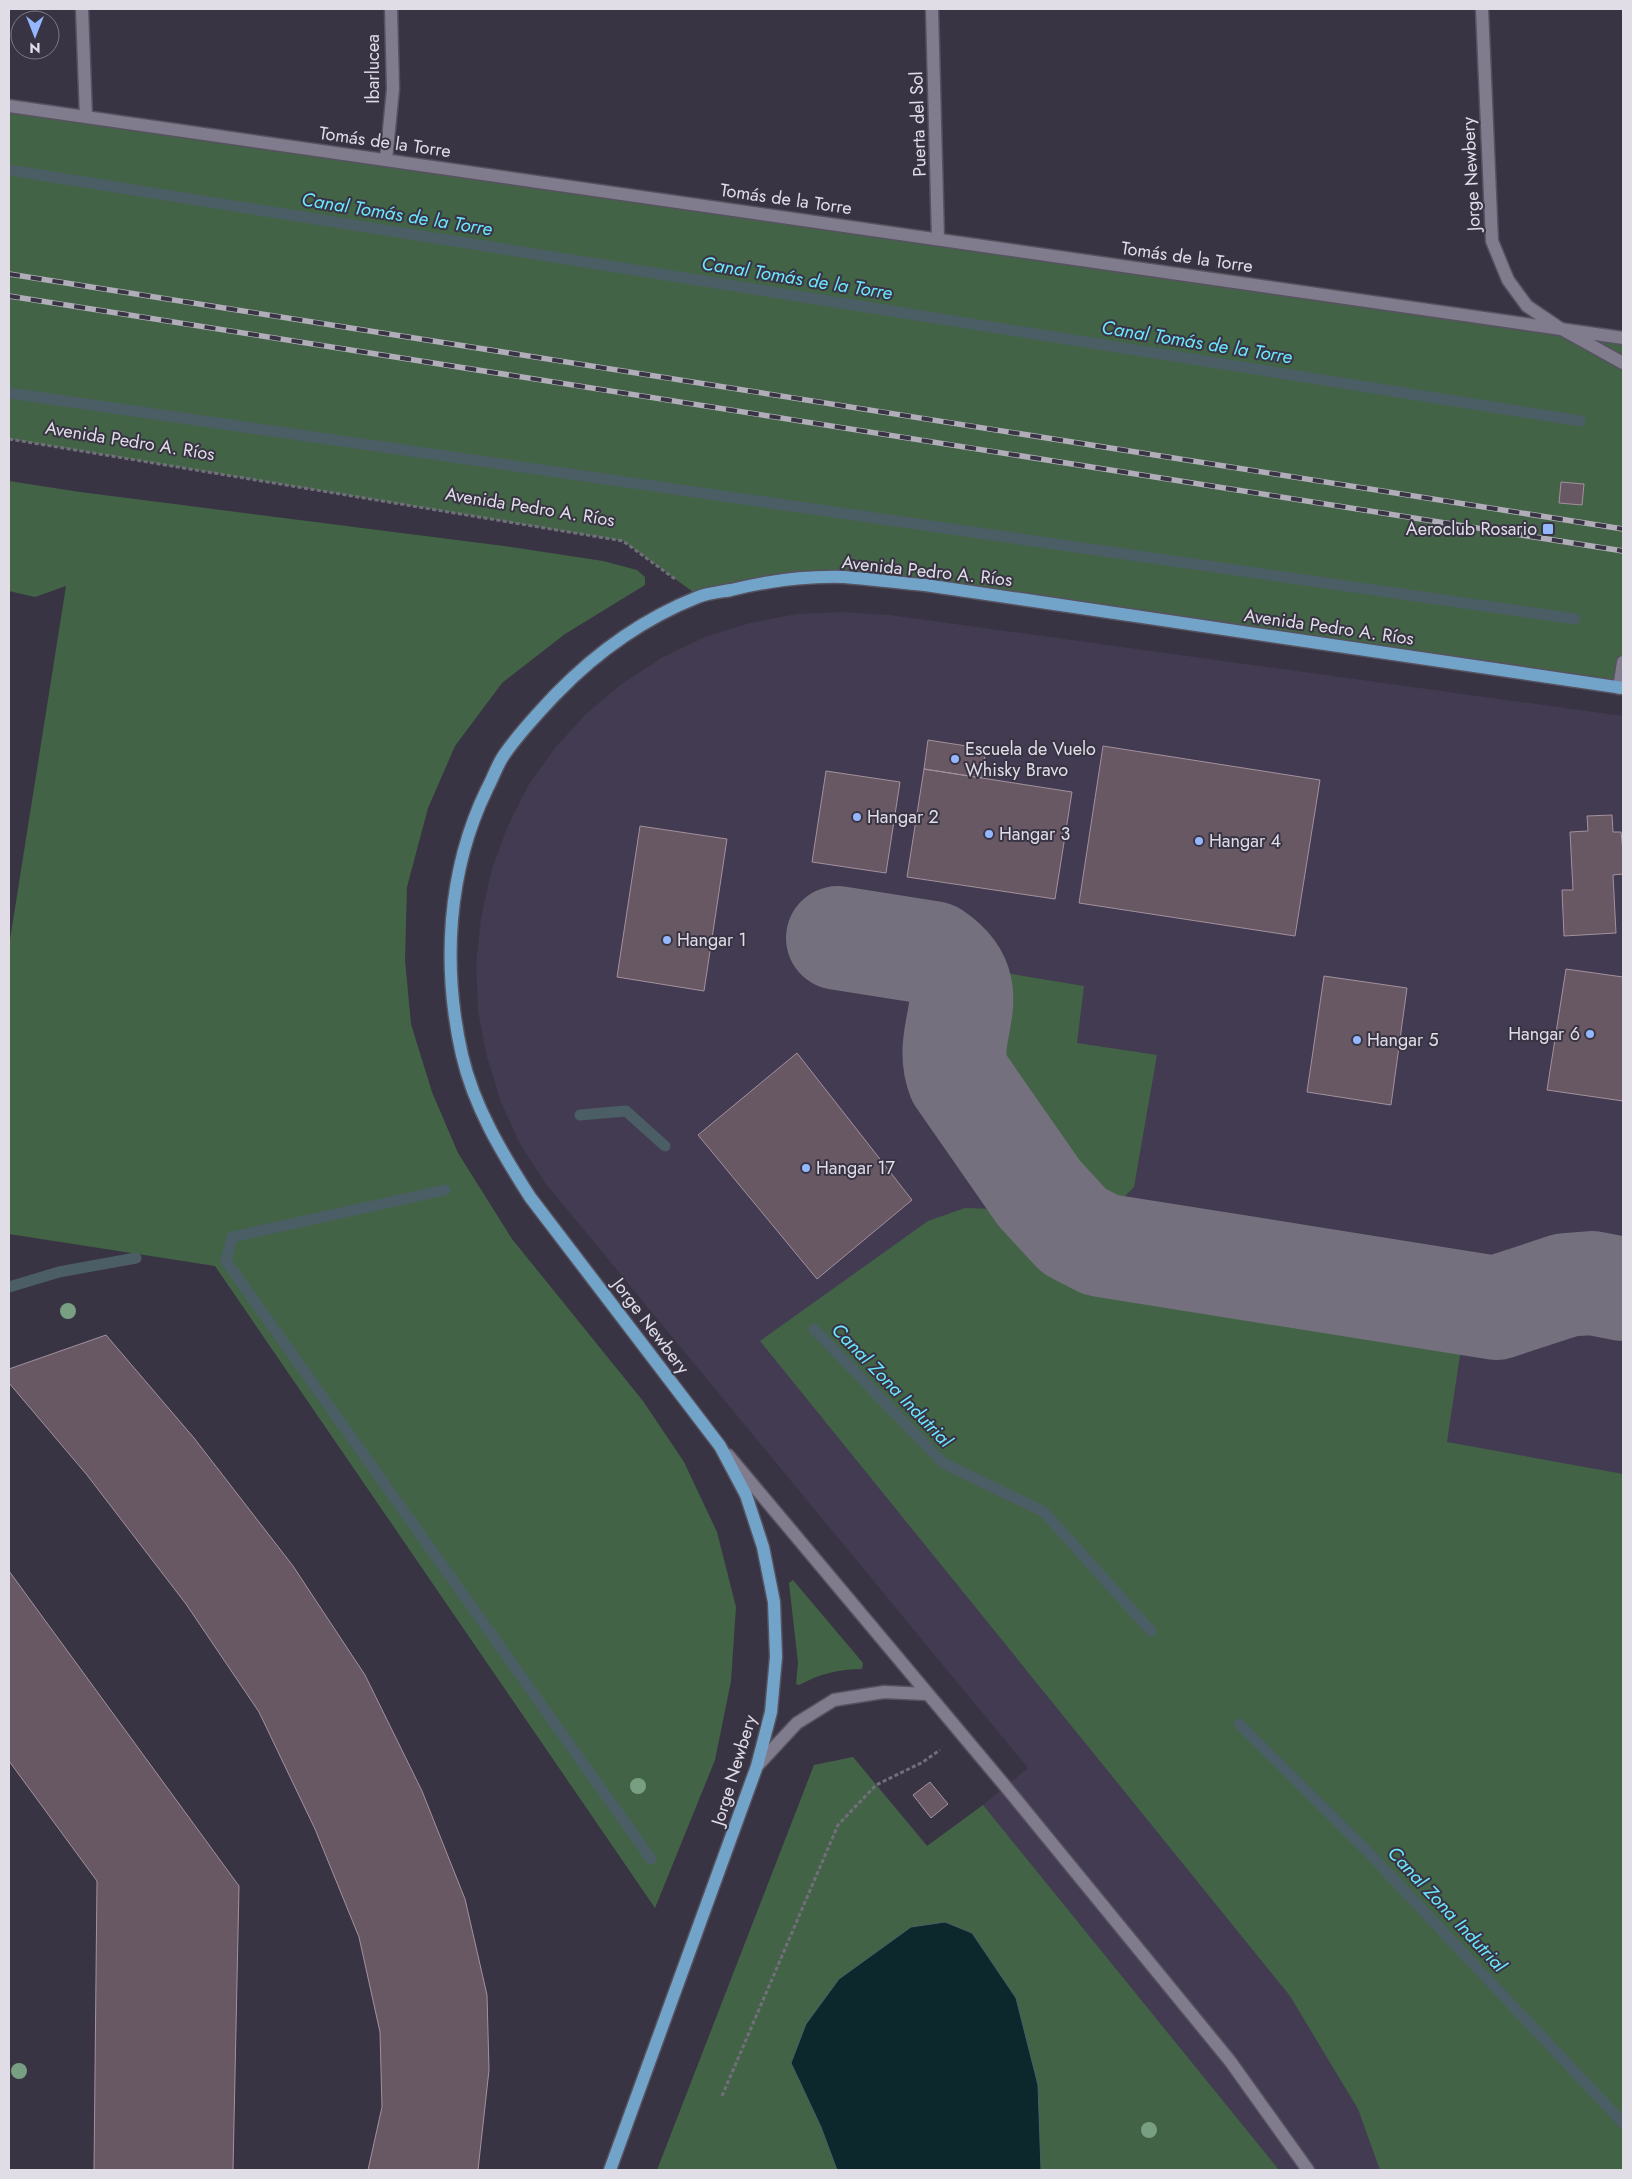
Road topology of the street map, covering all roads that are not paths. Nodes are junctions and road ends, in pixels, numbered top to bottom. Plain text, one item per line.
1 (82, 9) edge
2 (391, 9) edge
3 (932, 9) edge
4 (1482, 9) edge
5 (9, 106) edge
6 (86, 117) junction
7 (386, 160) junction
8 (938, 239) junction
9 (1558, 328) junction
10 (1623, 338) edge
11 (1623, 363) edge
12 (700, 597) joint
13 (1623, 662) edge
14 (1621, 688) edge
15 (720, 1446) junction
16 (926, 1694) junction
17 (757, 1766) junction
18 (610, 2170) edge
19 (1308, 2170) edge

1 - 6 street
2 - 7 street, Ibarlucea
3 - 8 street, Puerta del Sol
4 - 9 street, Jorge Newbery
5 - 6 street, Tomás de la Torre
6 - 7 street, Tomás de la Torre
7 - 8 street, Tomás de la Torre
8 - 9 street, Tomás de la Torre
9 - 10 street, Tomás de la Torre
9 - 11 street, Jorge Newbery
12 - 14 main road, Avenida Pedro A. Ríos
12 - 15 main road, Jorge Newbery
13 - 14 street
15 - 16 street
15 - 17 main road, Jorge Newbery
16 - 17 street
16 - 19 street
17 - 18 main road, Jorge Newbery

